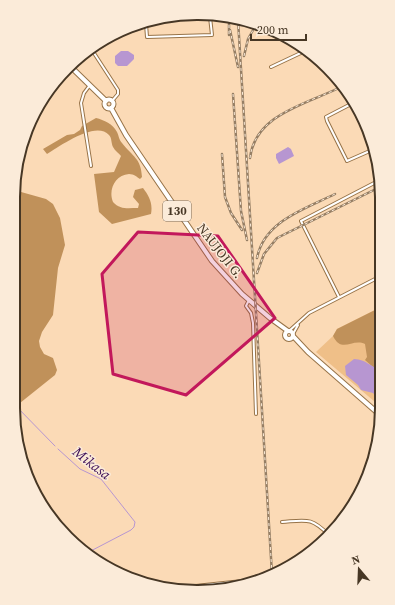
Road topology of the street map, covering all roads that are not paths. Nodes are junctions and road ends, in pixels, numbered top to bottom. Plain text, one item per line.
1 (210, 20) edge
2 (146, 27) edge
3 (94, 53) edge
4 (300, 53) edge
5 (271, 67) dead end
6 (74, 70) edge
7 (90, 85) junction
8 (106, 101) junction
9 (112, 101) junction
10 (349, 105) edge
11 (111, 108) junction
12 (369, 151) edge
13 (91, 166) dead end
14 (374, 183) edge
15 (375, 279) edge
16 (339, 298) junction
17 (249, 300) junction
18 (290, 334) junction
19 (375, 411) edge
20 (256, 414) dead end
21 (282, 522) dead end
22 (325, 531) edge

1 - 2 street
3 - 9 street
4 - 5 street
6 - 7 main road, 130
7 - 8 main road, 130
7 - 13 street
8 - 9 main road
8 - 11 main road, 130
9 - 11 main road
10 - 12 street
11 - 17 main road, NAUJOJI G. / 130
14 - 16 street
15 - 16 street
16 - 18 street
17 - 18 main road, NAUJOJI G. / 130
17 - 20 street
18 - 19 main road, NAUJOJI G. / 130
21 - 22 street

